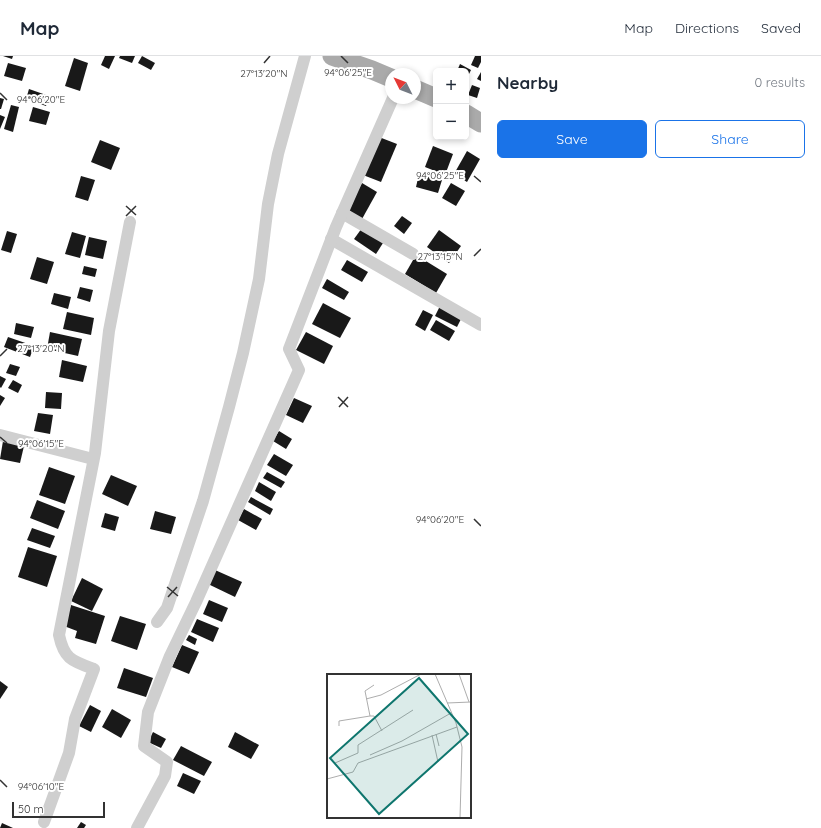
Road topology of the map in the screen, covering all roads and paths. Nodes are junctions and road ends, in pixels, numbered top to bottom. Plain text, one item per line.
1 (305, 56) edge
2 (332, 56) edge
3 (385, 75) edge
4 (421, 92) edge
5 (433, 97) edge
6 (390, 104) edge
7 (469, 116) edge
8 (481, 123) edge
9 (342, 213) junction
10 (130, 222) dead end
11 (331, 240) junction
12 (413, 254) dead end
13 (481, 325) edge
14 (0, 435) edge
15 (93, 459) junction
16 (157, 622) dead end
17 (44, 822) dead end
18 (137, 828) edge

1 - 16 street
2 - 3 main road
4 - 5 main road
6 - 9 street
7 - 8 main road
9 - 11 street
9 - 12 street
10 - 15 street
11 - 13 street
11 - 18 street
14 - 15 street
15 - 17 street

